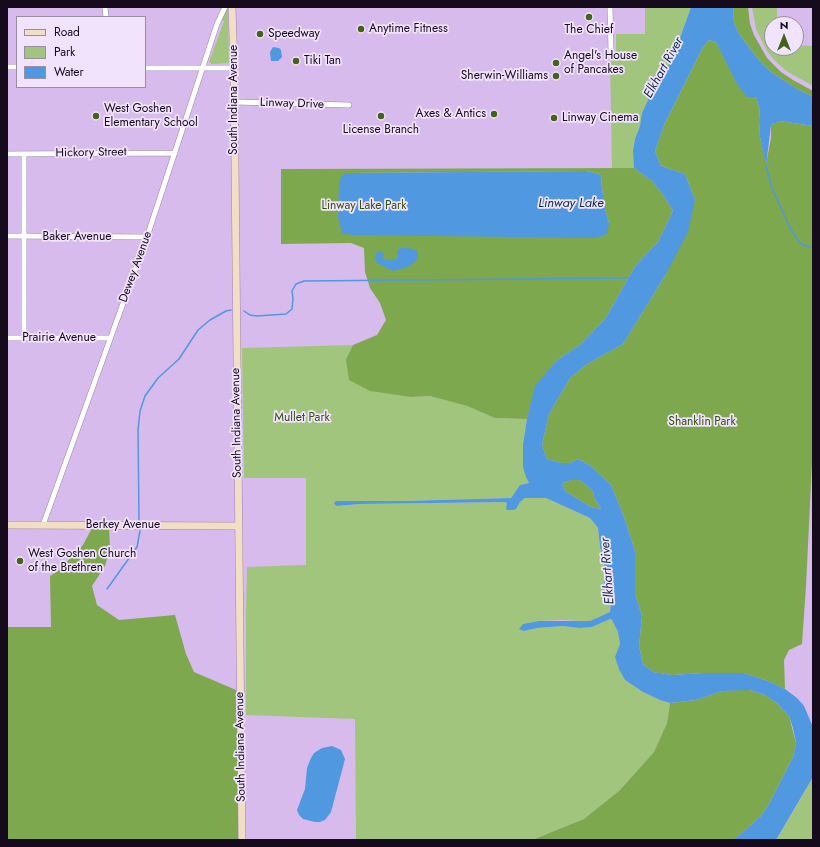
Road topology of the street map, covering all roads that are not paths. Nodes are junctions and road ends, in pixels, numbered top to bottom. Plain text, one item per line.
1 (225, 7) edge
2 (232, 7) edge
3 (610, 7) edge
4 (611, 51) dead end
5 (146, 68) edge
6 (204, 68) junction
7 (234, 68) junction
8 (234, 102) junction
9 (349, 105) dead end
10 (175, 153) junction
11 (7, 154) edge
12 (24, 154) junction
13 (7, 236) edge
14 (24, 236) junction
15 (147, 237) junction
16 (7, 338) edge
17 (24, 338) junction
18 (110, 338) junction
19 (7, 525) edge
20 (43, 525) junction
21 (239, 526) junction
22 (242, 840) edge

1 - 6 street, Dewey Avenue
2 - 7 street, South Indiana Avenue
3 - 4 street
5 - 6 street
6 - 7 street
6 - 10 street, Dewey Avenue
7 - 8 street, South Indiana Avenue
8 - 9 street, Linway Drive
8 - 21 street, South Indiana Avenue
10 - 12 street, Hickory Street
10 - 15 street, Dewey Avenue
11 - 12 street, Hickory Street
12 - 14 street
13 - 14 street, Baker Avenue
14 - 15 street, Baker Avenue
14 - 17 street
15 - 18 street, Dewey Avenue
16 - 17 street, Prairie Avenue
17 - 18 street, Prairie Avenue
18 - 20 street, Dewey Avenue
19 - 20 street, Berkey Avenue
20 - 21 street, Berkey Avenue
21 - 22 street, South Indiana Avenue

